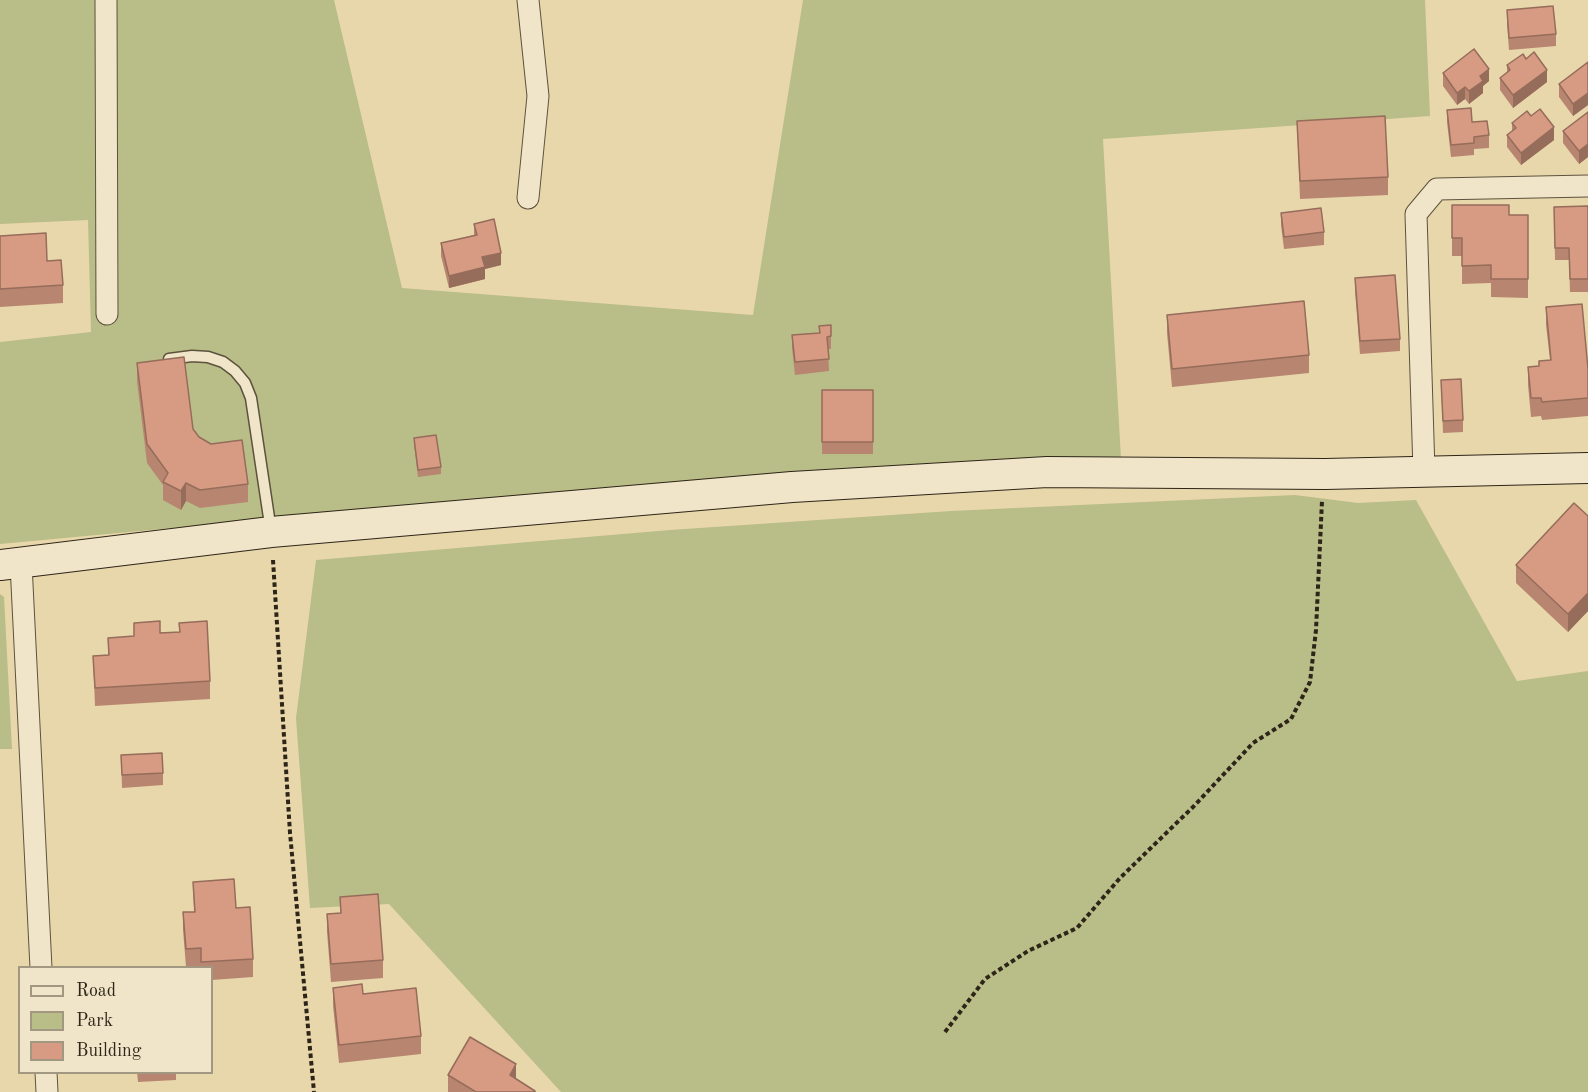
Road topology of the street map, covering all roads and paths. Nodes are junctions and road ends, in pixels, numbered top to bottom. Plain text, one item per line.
1 (106, 0) edge
2 (528, 0) edge
3 (1588, 186) edge
4 (528, 198) dead end
5 (107, 314) dead end
6 (157, 361) edge
7 (1588, 468) edge
8 (1424, 471) junction
9 (1325, 474) junction
10 (271, 532) junction
11 (11, 565) edge
12 (41, 966) edge
13 (945, 1032) dead end
14 (46, 1074) edge
15 (47, 1092) edge
16 (314, 1092) edge

1 - 5 street
2 - 4 street
3 - 8 street
6 - 10 lane
7 - 8 street
8 - 9 street
9 - 10 street
9 - 13 path
10 - 11 street
10 - 16 path
11 - 12 street
14 - 15 street

